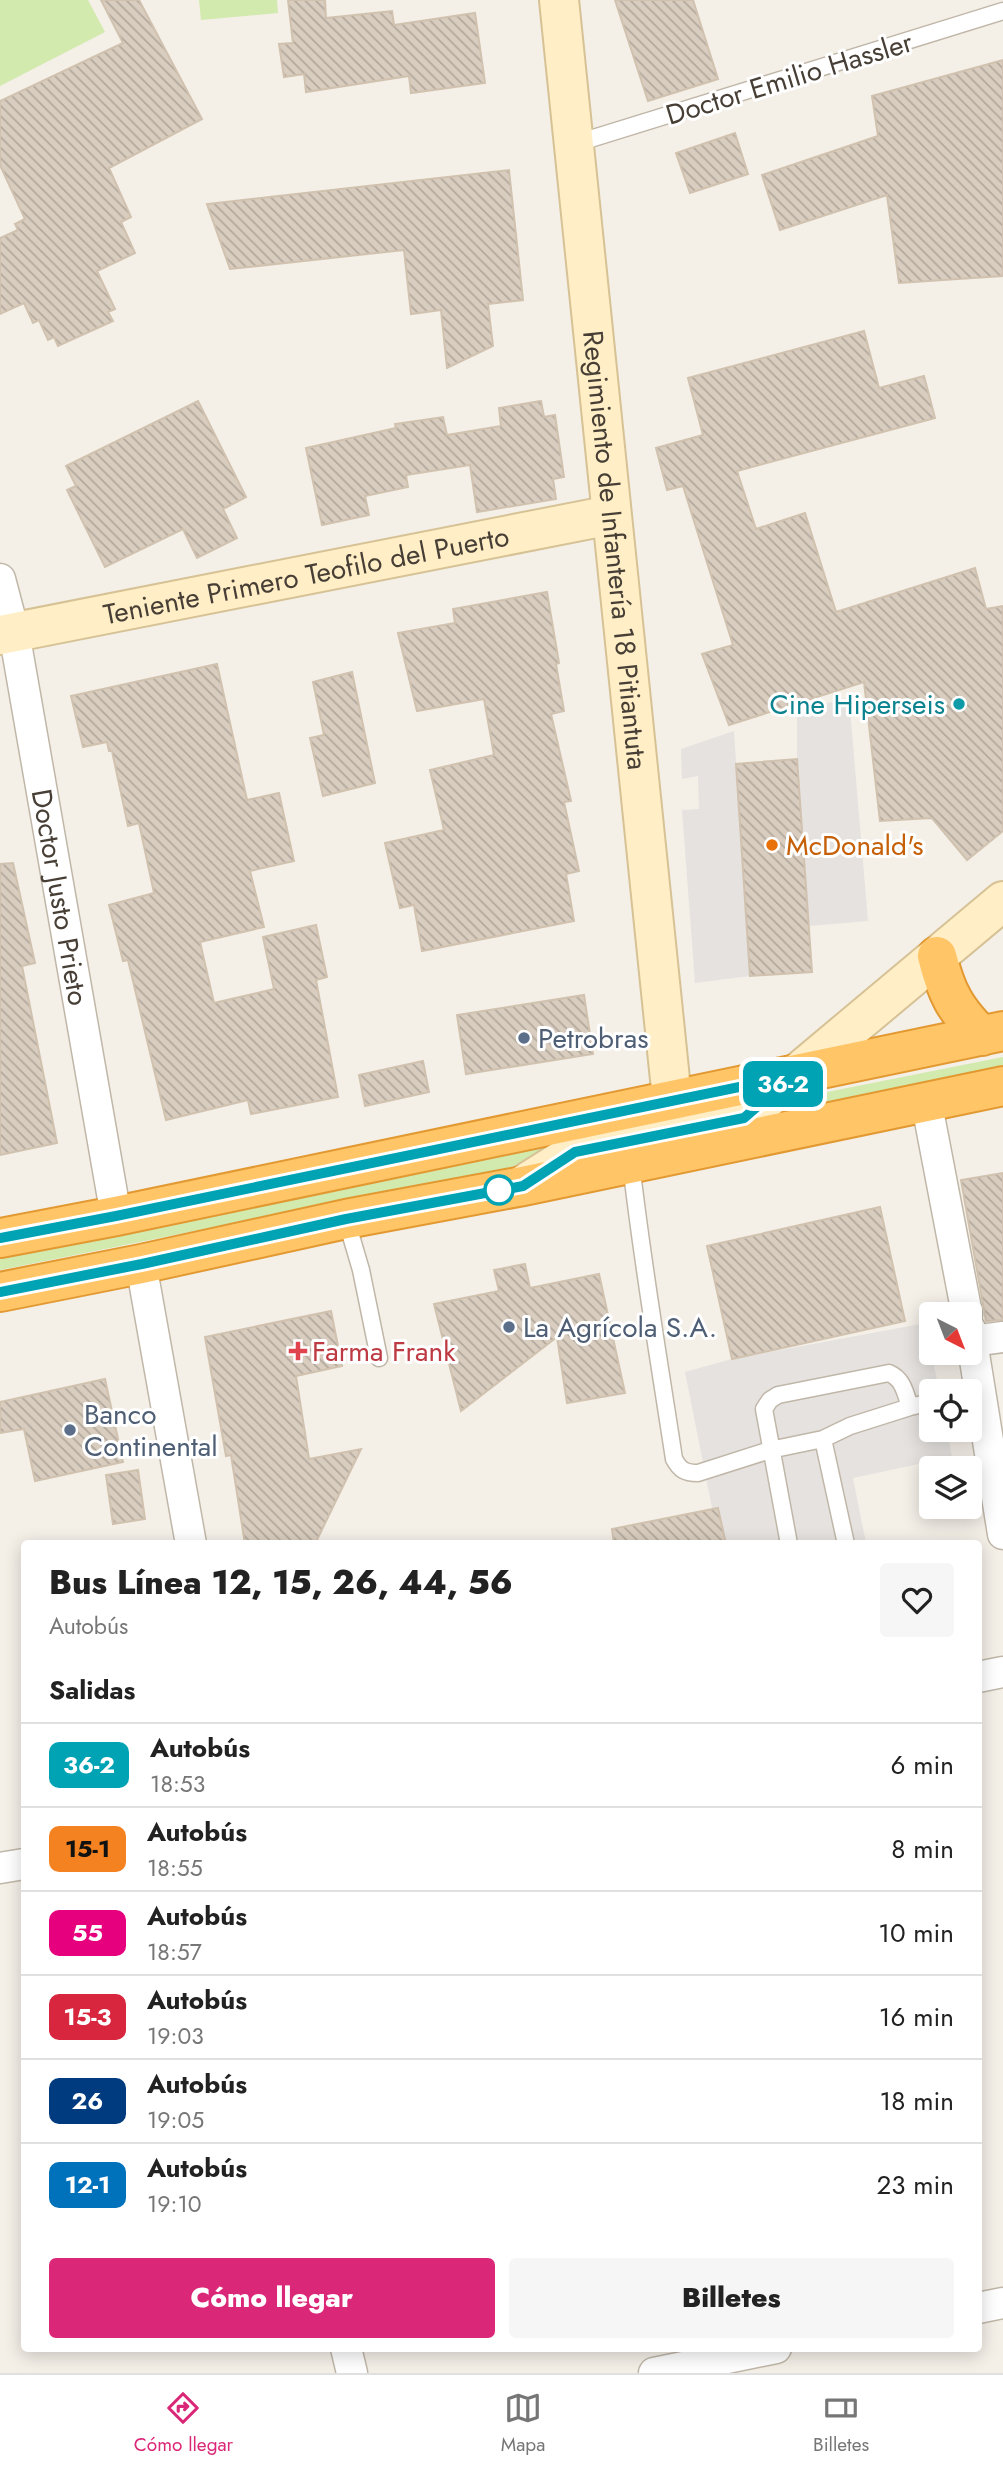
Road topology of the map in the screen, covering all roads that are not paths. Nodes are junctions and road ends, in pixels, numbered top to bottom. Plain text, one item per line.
1 (559, 0) edge
2 (1003, 11) edge
3 (574, 144) junction
4 (611, 515) junction
5 (0, 579) edge
6 (7, 633) edge
7 (1003, 901) edge
8 (937, 956) junction
9 (993, 1034) edge
10 (792, 1076) junction
11 (1003, 1086) edge
12 (672, 1099) junction
13 (926, 1100) junction
14 (631, 1163) junction
15 (523, 1186) junction
16 (116, 1216) junction
17 (346, 1219) junction
18 (0, 1238) edge
19 (142, 1264) junction
20 (0, 1292) edge
21 (964, 1302) edge
22 (982, 1331) edge
23 (1003, 1337) edge
24 (379, 1358) dead end
25 (919, 1404) edge
26 (910, 1406) junction
27 (982, 1431) edge
28 (823, 1439) junction
29 (770, 1450) junction
30 (1003, 1534) edge
31 (190, 1540) edge
32 (788, 1540) edge
33 (845, 1540) edge
34 (1003, 1672) edge
35 (982, 1676) edge
36 (21, 1864) edge
37 (0, 1868) edge
38 (1003, 2303) edge
39 (982, 2307) edge
40 (347, 2352) edge
41 (756, 2352) edge
42 (352, 2373) edge
43 (654, 2373) edge

1 - 3 street, Regimiento de Infantería 18 Pitiantuta
2 - 3 lane, Doctor Emilio Hassler
3 - 4 street, Regimiento de Infantería 18 Pitiantuta
4 - 6 street, Teniente Primero Teofilo del Puerto
4 - 12 street, Regimiento de Infantería 18 Pitiantuta
5 - 6 street, Doctor Justo Prieto
6 - 16 street, Doctor Justo Prieto
7 - 8 street
8 - 9 highway
8 - 10 street
9 - 10 highway
10 - 12 highway
10 - 15 street
11 - 13 highway
12 - 16 highway
13 - 14 highway
13 - 21 street
14 - 15 highway
14 - 29 lane
15 - 17 highway
16 - 18 highway
17 - 19 highway
17 - 24 lane
19 - 20 highway
19 - 31 street
22 - 23 street
25 - 26 lane
26 - 28 lane
26 - 29 lane
27 - 30 street
28 - 29 lane
28 - 33 lane
29 - 32 lane
34 - 35 street
36 - 37 street
38 - 39 street
40 - 42 street
41 - 43 street

